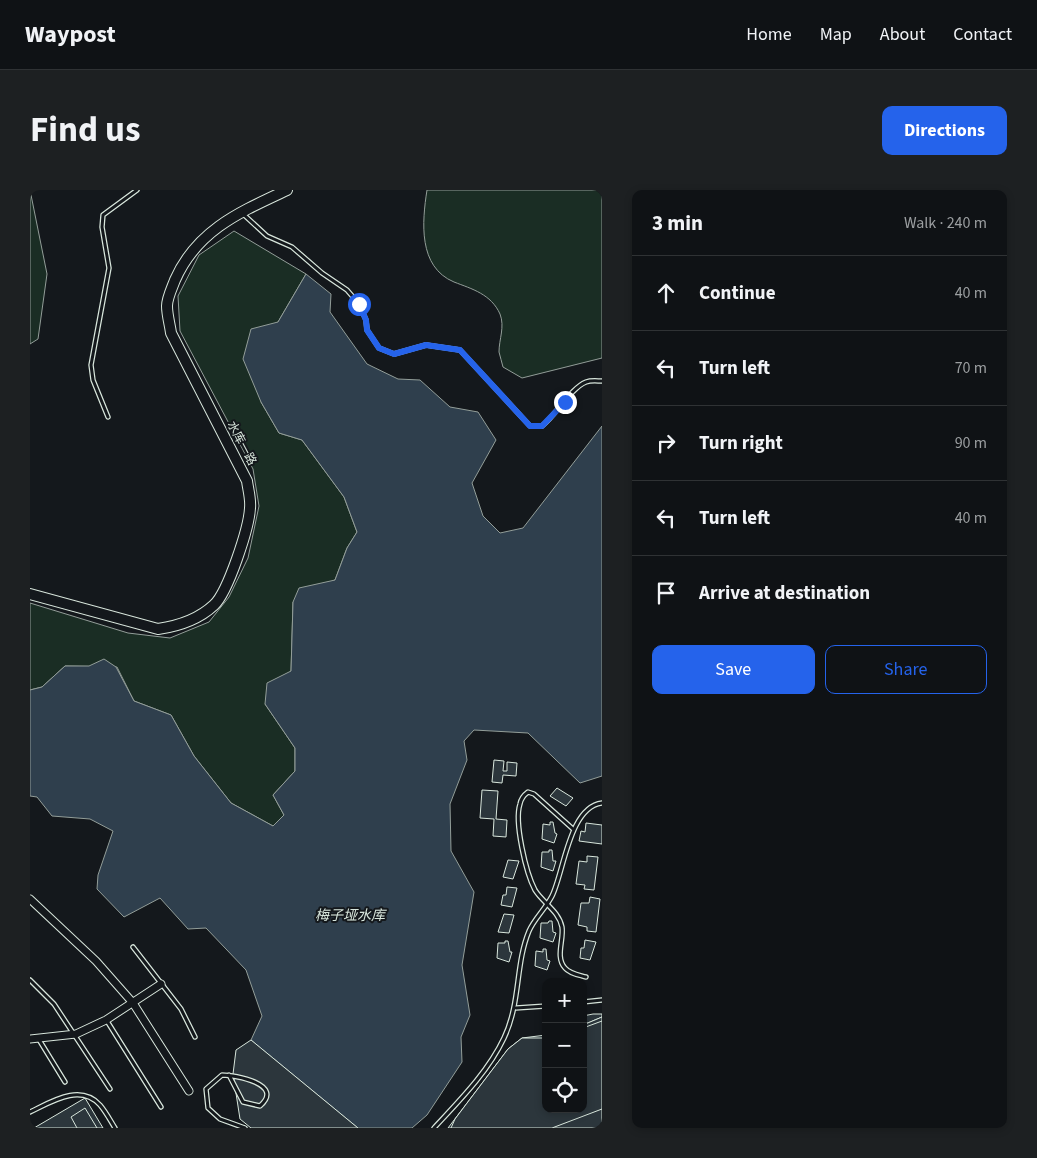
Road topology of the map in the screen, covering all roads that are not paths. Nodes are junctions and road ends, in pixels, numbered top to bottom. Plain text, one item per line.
1 (137, 190) edge
2 (287, 190) edge
3 (241, 212) junction
4 (602, 381) edge
5 (108, 417) dead end
6 (30, 594) edge
7 (602, 803) edge
8 (573, 830) junction
9 (30, 898) edge
10 (547, 904) junction
11 (133, 947) dead end
12 (586, 977) dead end
13 (30, 980) edge
14 (161, 984) junction
15 (602, 1000) edge
16 (587, 1002) edge
17 (133, 1003) junction
18 (542, 1006) edge
19 (516, 1008) junction
20 (106, 1020) junction
21 (76, 1034) junction
22 (195, 1037) dead end
23 (34, 1038) edge
24 (229, 1075) junction
25 (65, 1082) dead end
26 (110, 1089) dead end
27 (189, 1091) dead end
28 (161, 1107) dead end
29 (30, 1112) edge
30 (115, 1128) edge
31 (246, 1128) edge
32 (434, 1128) edge

1 - 5 lane
2 - 3 street, 水库一路
3 - 4 lane
3 - 6 street, 水库一路
7 - 8 lane
8 - 10 lane
8 - 10 lane
9 - 17 street
10 - 12 lane
10 - 19 lane
11 - 14 lane
13 - 21 lane
14 - 17 street
14 - 22 lane
15 - 16 lane
17 - 20 street
17 - 27 street
18 - 19 lane
19 - 32 lane
20 - 21 street
20 - 28 lane
21 - 23 street
21 - 26 lane
23 - 25 lane
24 - 24 lane
24 - 31 lane
29 - 30 lane

